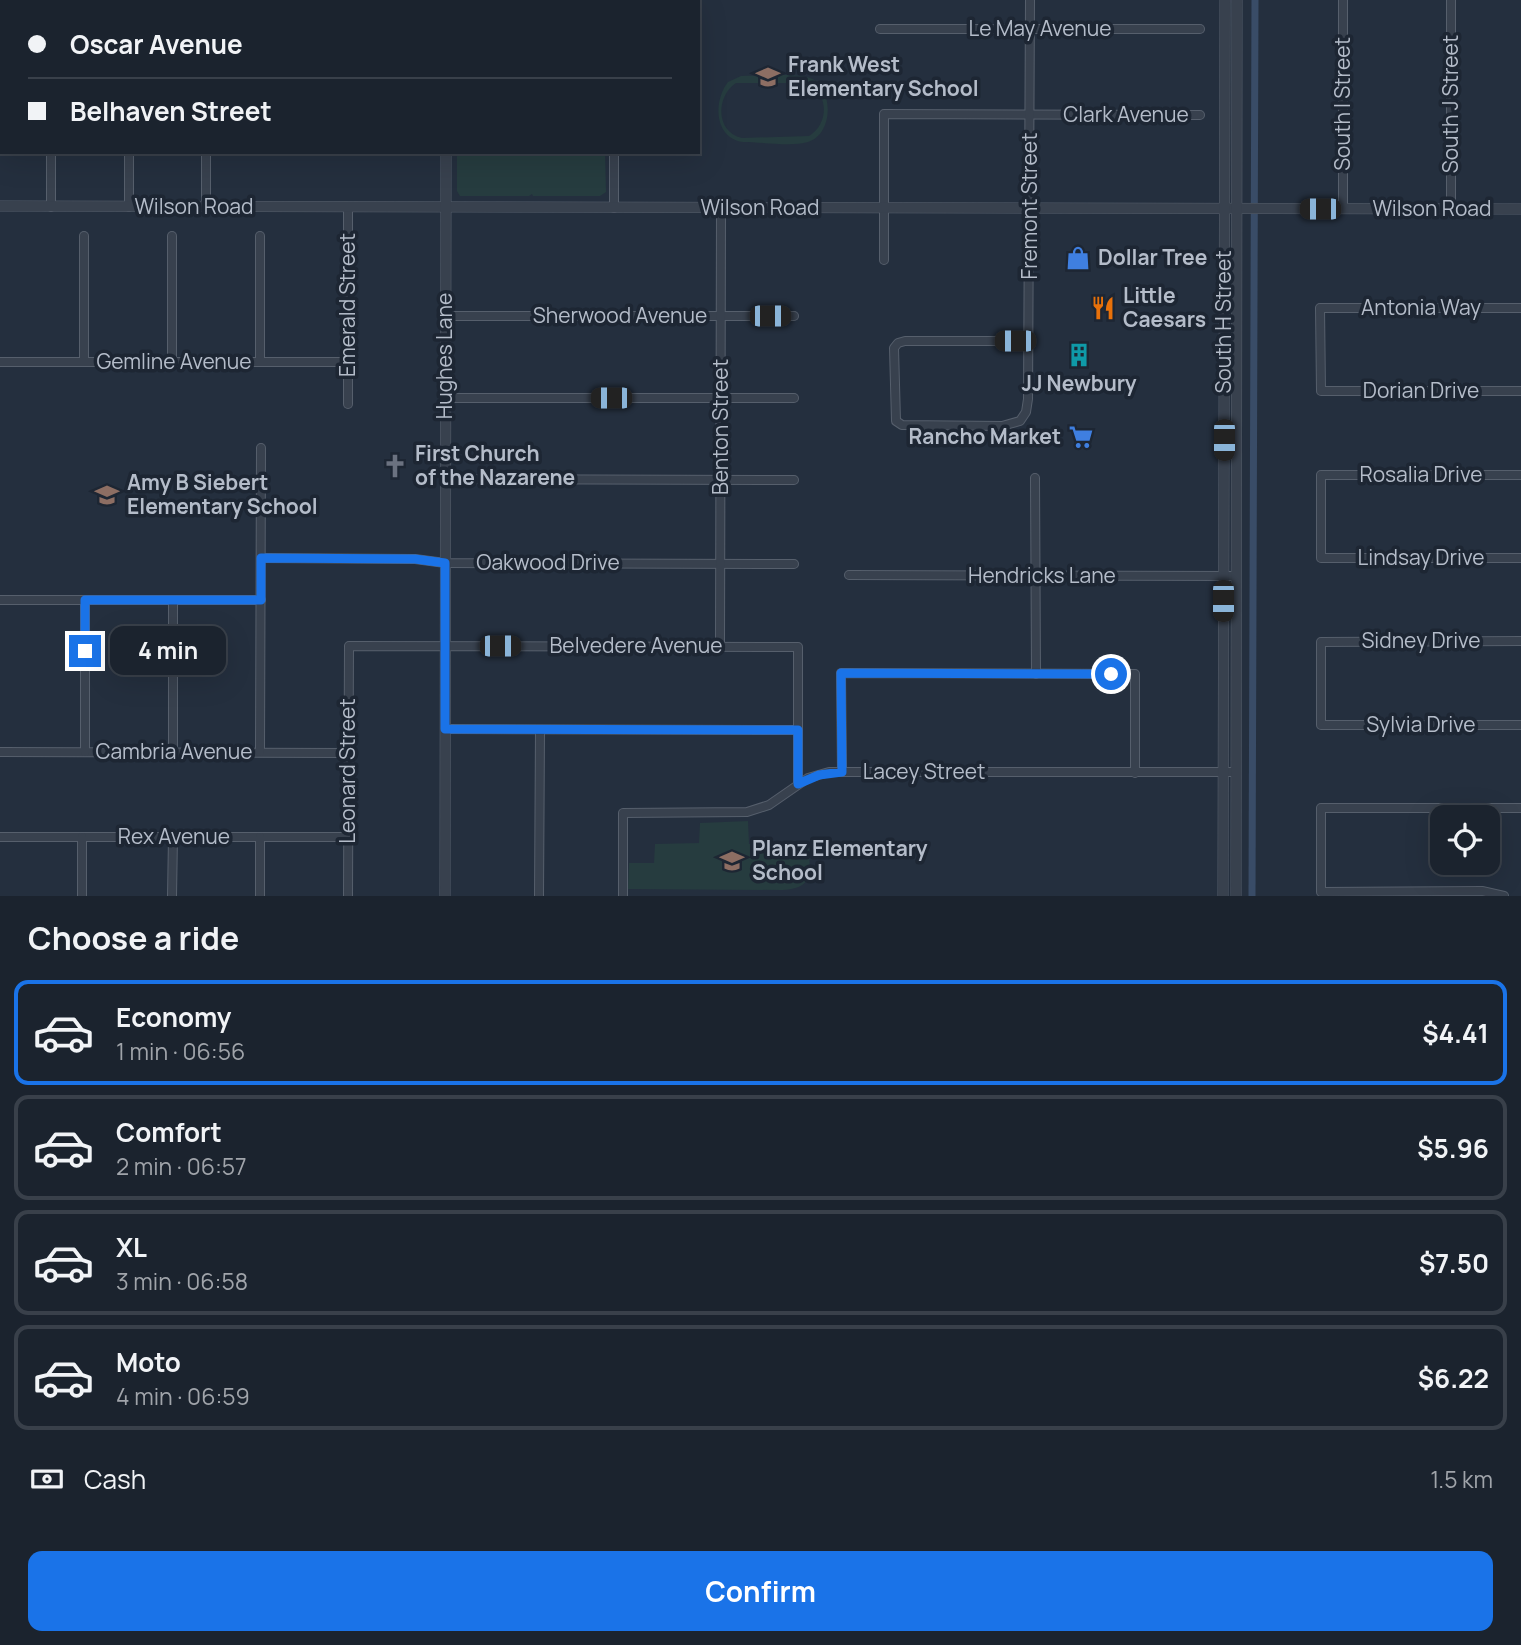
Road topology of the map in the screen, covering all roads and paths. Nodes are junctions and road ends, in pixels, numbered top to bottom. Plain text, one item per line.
1 (1030, 0) edge
2 (1224, 0) edge
3 (1237, 0) edge
4 (1343, 0) edge
5 (1451, 0) edge
6 (880, 29) dead end
7 (1030, 29) junction
8 (1200, 29) dead end
9 (1030, 115) junction
10 (1200, 115) dead end
11 (51, 154) edge
12 (129, 154) edge
13 (206, 154) edge
14 (446, 154) edge
15 (614, 154) edge
16 (0, 206) edge
17 (51, 206) junction
18 (129, 207) junction
19 (206, 207) junction
20 (348, 207) junction
21 (446, 207) junction
22 (614, 208) junction
23 (721, 208) junction
24 (883, 209) junction
25 (1030, 209) junction
26 (1223, 209) junction
27 (1237, 209) junction
28 (1343, 209) junction
29 (1451, 209) junction
30 (1521, 209) edge
31 (85, 236) dead end
32 (172, 236) dead end
33 (260, 236) dead end
34 (884, 260) dead end
35 (1521, 308) edge
36 (445, 316) junction
37 (721, 316) junction
38 (794, 316) dead end
39 (1029, 341) junction
40 (0, 362) edge
41 (85, 362) junction
42 (172, 362) junction
43 (260, 362) junction
44 (348, 362) junction
45 (1321, 391) joint
46 (1521, 391) edge
47 (445, 398) junction
48 (721, 398) junction
49 (794, 398) dead end
50 (348, 404) dead end
51 (261, 448) dead end
52 (1521, 475) edge
53 (1035, 478) dead end
54 (445, 480) junction
55 (721, 480) junction
56 (794, 480) dead end
57 (261, 558) junction
58 (1321, 558) joint
59 (1521, 558) edge
60 (445, 563) junction
61 (721, 564) junction
62 (794, 564) dead end
63 (849, 575) dead end
64 (1036, 576) junction
65 (1223, 576) junction
66 (1236, 576) junction
67 (0, 600) edge
68 (85, 600) junction
69 (173, 600) junction
70 (261, 600) junction
71 (1521, 641) edge
72 (349, 646) joint
73 (445, 646) junction
74 (720, 647) junction
75 (1036, 674) junction
76 (1321, 725) joint
77 (1521, 725) edge
78 (445, 729) junction
79 (540, 730) junction
80 (798, 730) junction
81 (0, 752) edge
82 (85, 752) junction
83 (173, 752) junction
84 (260, 752) junction
85 (348, 753) junction
86 (842, 772) junction
87 (1223, 772) junction
88 (1235, 772) junction
89 (1135, 773) junction
90 (798, 784) junction
91 (1521, 808) edge
92 (0, 837) edge
93 (82, 837) junction
94 (173, 837) junction
95 (260, 837) junction
96 (348, 837) junction
97 (82, 896) edge
98 (172, 896) edge
99 (260, 896) edge
100 (348, 896) edge
101 (445, 896) edge
102 (539, 896) edge
103 (623, 896) edge
104 (1223, 896) edge
105 (1236, 896) edge
106 (1504, 896) edge

1 - 7 street, Fremont Street
2 - 26 street, South H Street
3 - 27 street, South H Street
4 - 28 street, South I Street
5 - 29 street, South J Street
6 - 7 street, Le May Avenue
7 - 8 street, Le May Avenue
7 - 9 street, Fremont Street
9 - 10 street, Clark Avenue
9 - 24 street, Clark Avenue
9 - 25 street, Fremont Street
11 - 17 street
12 - 18 street
13 - 19 street
14 - 21 street, Hughes Lane
15 - 22 street
16 - 17 street, Wilson Road
17 - 18 street, Wilson Road
18 - 19 street, Wilson Road
19 - 20 street, Wilson Road
20 - 21 street, Wilson Road
20 - 44 street, Emerald Street
21 - 22 street, Wilson Road
21 - 36 street, Hughes Lane
22 - 23 street, Wilson Road
23 - 24 street, Wilson Road
23 - 37 street, Benton Street
24 - 25 street, Wilson Road
24 - 34 street
25 - 26 street, Wilson Road
25 - 39 street, Fremont Street
26 - 27 street, Wilson Road
26 - 65 street, South H Street
27 - 28 street, Wilson Road
27 - 66 street, South H Street
28 - 29 street, Wilson Road
29 - 30 street, Wilson Road
31 - 41 street
32 - 42 street
33 - 43 street
35 - 45 street, Antonia Way
36 - 37 street, Sherwood Avenue
36 - 47 street, Hughes Lane
37 - 38 street, Sherwood Avenue
37 - 48 street, Benton Street
39 - 39 street, Fremont Street
40 - 41 street, Gemline Avenue
41 - 42 street, Gemline Avenue
42 - 43 street, Gemline Avenue
43 - 44 street, Gemline Avenue
44 - 50 street, Emerald Street
45 - 46 street, Dorian Drive
47 - 48 street
47 - 54 street, Hughes Lane
48 - 49 street
48 - 55 street, Benton Street
51 - 57 street
52 - 58 street, Rosalia Drive
53 - 64 street
54 - 55 street
54 - 60 street, Hughes Lane
55 - 56 street
55 - 61 street, Benton Street
57 - 60 street, Oakwood Drive
57 - 70 street
58 - 59 street, Lindsay Drive
60 - 61 street, Oakwood Drive
60 - 73 street, Hughes Lane
61 - 62 street, Oakwood Drive
61 - 74 street, Benton Street
63 - 64 street, Hendricks Lane
64 - 65 street, Hendricks Lane
64 - 75 street
65 - 66 street, Hendricks Lane
65 - 87 street, South H Street
66 - 88 street, South H Street
67 - 68 street
68 - 69 street
68 - 82 street
69 - 70 street
69 - 83 street
70 - 84 street
71 - 76 street, Sidney Drive
72 - 73 street, Belvedere Avenue
72 - 85 street, Leonard Street
73 - 74 street, Belvedere Avenue
73 - 78 street, Hughes Lane
74 - 80 street, Belvedere Avenue
75 - 86 street
75 - 89 street
76 - 77 street, Sylvia Drive
78 - 79 street
78 - 101 street, Hughes Lane
79 - 80 street
79 - 102 street
80 - 90 street
81 - 82 street, Cambria Avenue
82 - 83 street, Cambria Avenue
83 - 84 street, Cambria Avenue
84 - 85 street, Cambria Avenue
85 - 96 street, Leonard Street
86 - 89 street, Lacey Street
86 - 90 street, Lacey Street
87 - 88 street, Lacey Street
87 - 89 street, Lacey Street
87 - 104 street, South H Street
88 - 105 street, South H Street
90 - 103 street, Lacey Street
91 - 106 street
92 - 93 street, Rex Avenue
93 - 94 street, Rex Avenue
93 - 97 street
94 - 95 street, Rex Avenue
94 - 98 street
95 - 96 street, Rex Avenue
95 - 99 street
96 - 100 street, Leonard Street

